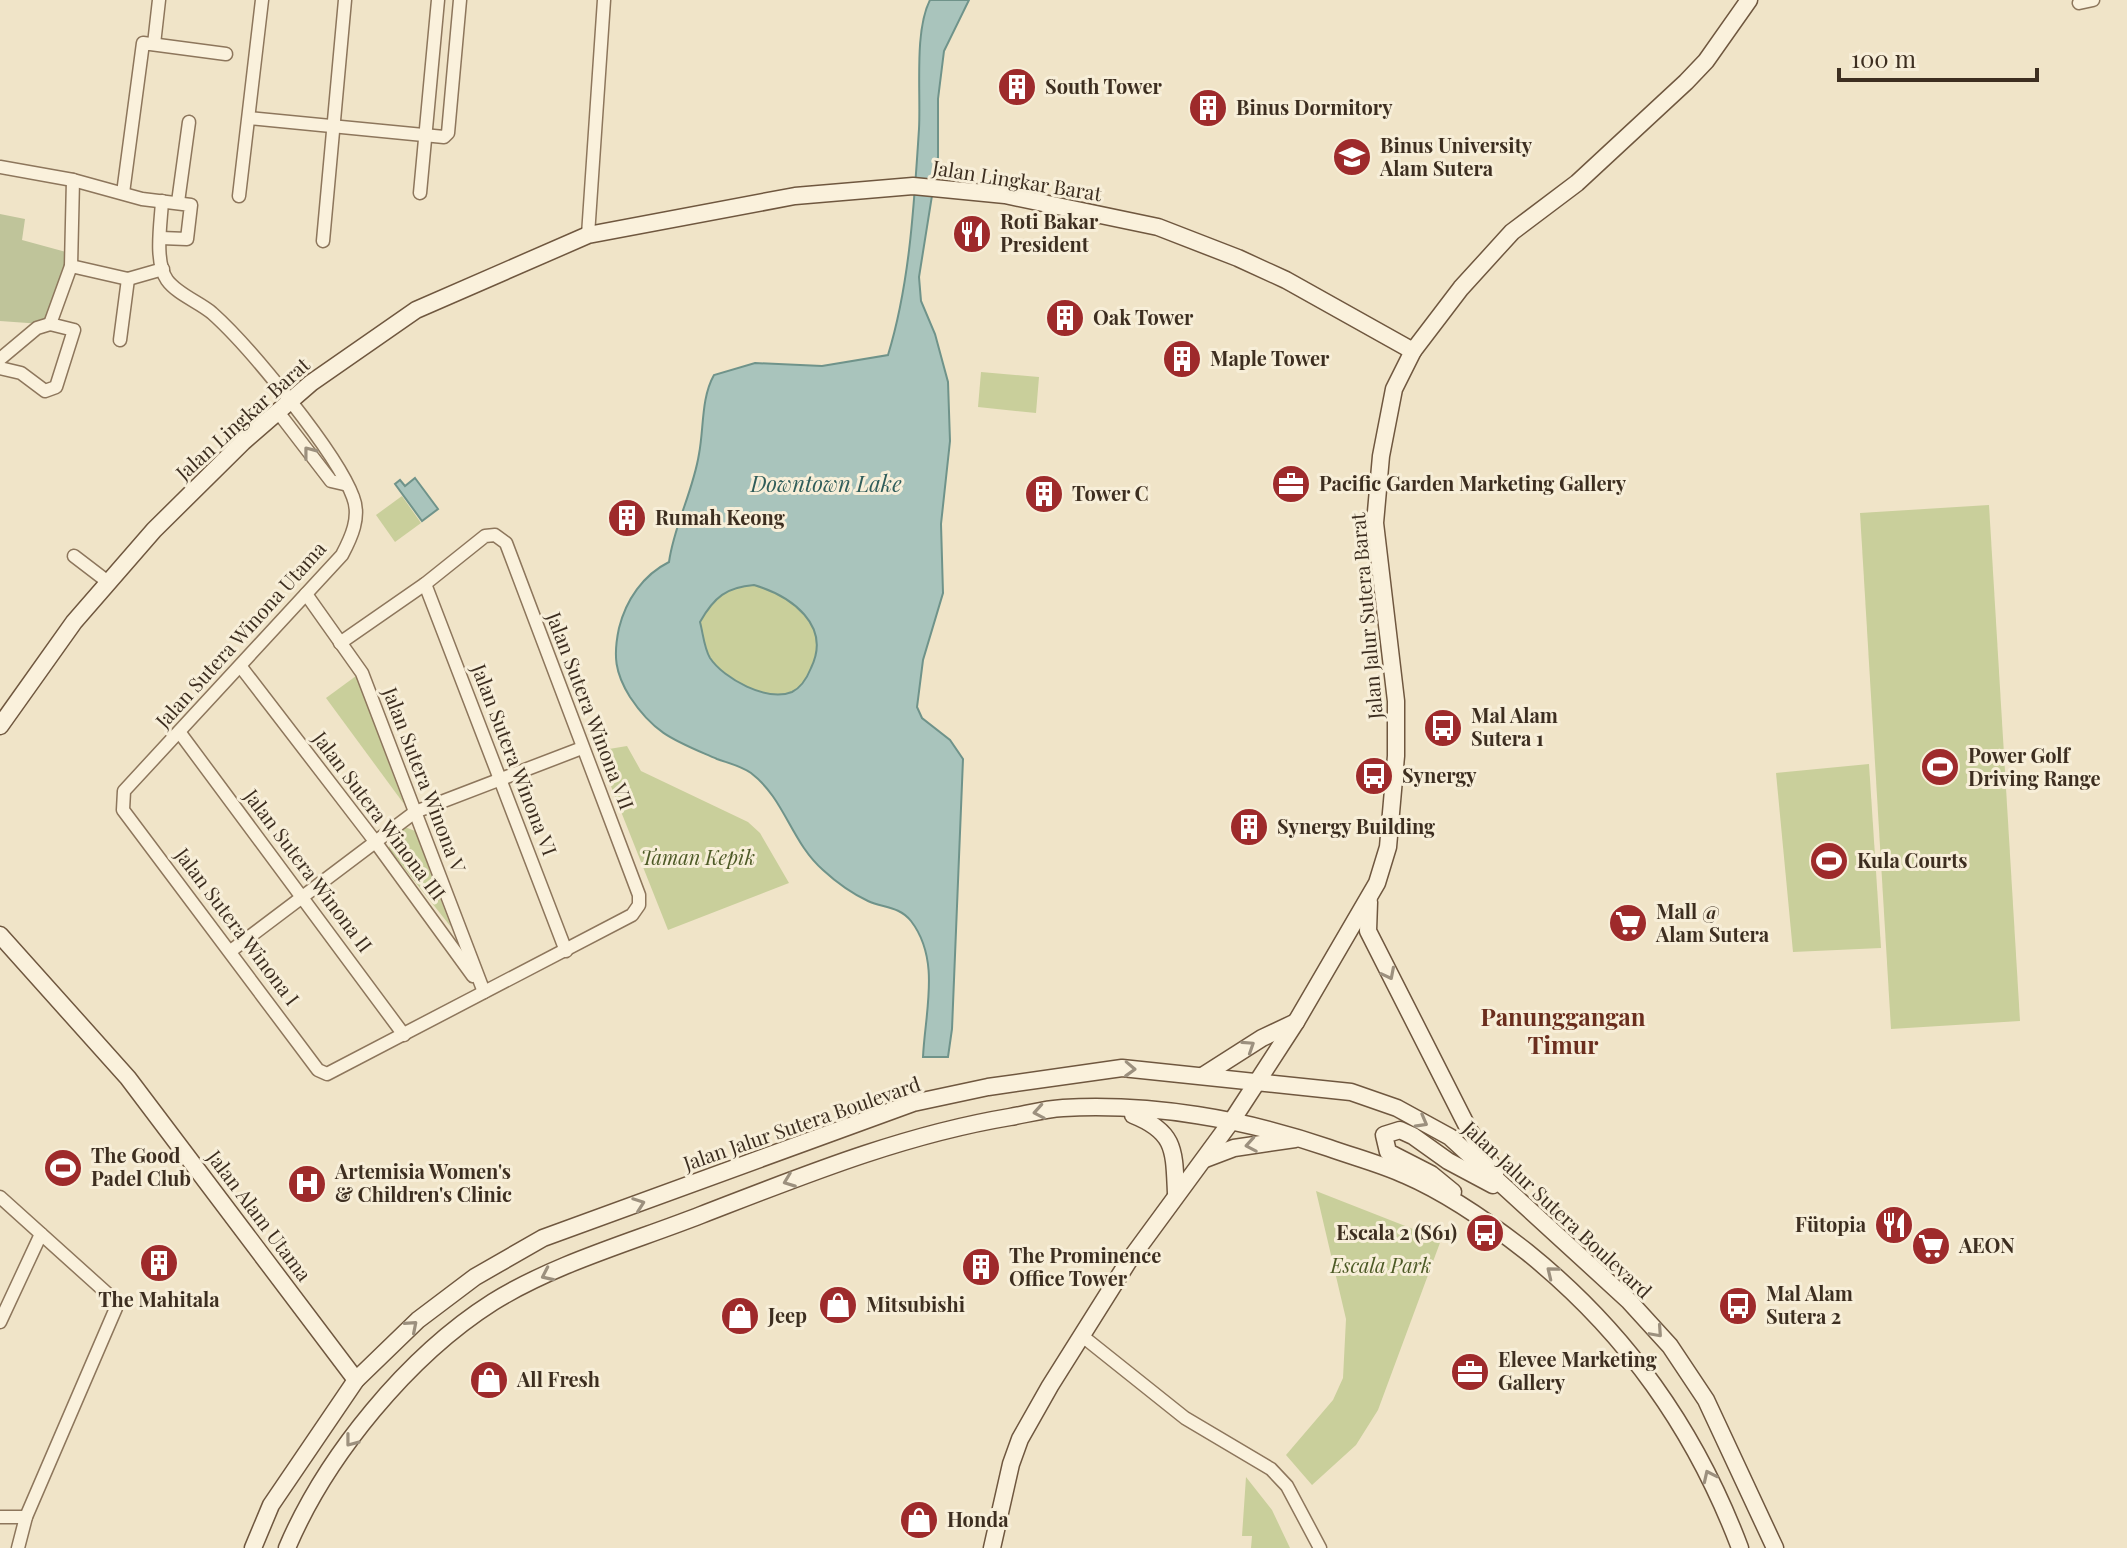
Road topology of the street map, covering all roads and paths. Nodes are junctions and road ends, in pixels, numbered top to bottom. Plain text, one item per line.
1 (159, 0) edge
2 (262, 0) edge
3 (345, 0) edge
4 (438, 0) edge
5 (460, 0) edge
6 (604, 0) edge
7 (1749, 0) edge
8 (154, 44) junction
9 (226, 54) dead end
10 (249, 118) junction
11 (189, 122) dead end
12 (333, 128) junction
13 (425, 137) junction
14 (0, 167) edge
15 (73, 180) junction
16 (123, 193) junction
17 (420, 193) dead end
18 (239, 196) dead end
19 (162, 201) junction
20 (178, 202) junction
21 (588, 235) junction
22 (161, 238) junction
23 (323, 241) dead end
24 (71, 266) junction
25 (163, 269) junction
26 (128, 279) junction
27 (50, 324) junction
28 (120, 340) dead end
29 (1413, 351) junction
30 (0, 359) edge
31 (0, 368) edge
32 (283, 407) junction
33 (74, 556) dead end
34 (108, 582) junction
35 (425, 584) junction
36 (306, 594) junction
37 (340, 643) junction
38 (241, 667) junction
39 (0, 726) edge
40 (180, 733) junction
41 (582, 748) junction
42 (499, 779) junction
43 (122, 800) joint
44 (415, 812) junction
45 (374, 840) junction
46 (302, 895) junction
47 (1369, 901) junction
48 (0, 935) edge
49 (232, 950) junction
50 (566, 951) junction
51 (484, 992) junction
52 (1296, 1022) junction
53 (404, 1035) junction
54 (1204, 1075) junction
55 (1257, 1082) junction
56 (1117, 1109) junction
57 (1233, 1119) junction
58 (1300, 1138) junction
59 (1204, 1160) junction
60 (1176, 1193) junction
61 (1512, 1195) junction
62 (0, 1197) edge
63 (1490, 1223) junction
64 (41, 1234) junction
65 (0, 1322) edge
66 (1081, 1335) junction
67 (356, 1380) junction
68 (0, 1517) edge
69 (26, 1517) junction
70 (18, 1548) edge
71 (253, 1548) edge
72 (287, 1548) edge
73 (992, 1548) edge
74 (1320, 1548) edge
75 (1740, 1548) edge
76 (1775, 1548) edge

1 - 8 street
2 - 10 street
3 - 12 street
4 - 13 street
5 - 13 street
6 - 21 street
7 - 29 main road, Jalan Jalur Sutera Barat
8 - 9 street
8 - 16 street
10 - 12 street
10 - 18 street
11 - 20 street
12 - 13 street
12 - 23 street
13 - 17 street
14 - 15 street
15 - 16 street
15 - 24 street
16 - 19 street
19 - 20 street
19 - 22 street
20 - 22 street
21 - 29 main road, Jalan Lingkar Barat
21 - 32 main road, Jalan Lingkar Barat
22 - 25 street
24 - 26 street
24 - 27 street
25 - 26 street
25 - 32 street, Jalan Sutera Winona Utama
26 - 28 street
27 - 30 street
27 - 31 street
29 - 47 main road, Jalan Jalur Sutera Barat
32 - 34 main road, Jalan Lingkar Barat
32 - 36 street, Jalan Sutera Winona Utama
33 - 34 street
34 - 39 main road, Jalan Lingkar Barat
35 - 37 street
35 - 41 street, Jalan Sutera Winona VII
35 - 42 street, Jalan Sutera Winona VI
36 - 37 street, Jalan Sutera Winona V
36 - 38 street, Jalan Sutera Winona Utama
37 - 44 street, Jalan Sutera Winona V
38 - 40 street, Jalan Sutera Winona Utama
38 - 45 street, Jalan Sutera Winona III
40 - 43 street, Jalan Sutera Winona Utama
40 - 46 street, Jalan Sutera Winona II
41 - 42 street
41 - 50 street, Jalan Sutera Winona VII
42 - 44 street
42 - 50 street, Jalan Sutera Winona VI
43 - 49 street, Jalan Sutera Winona I
44 - 45 street
44 - 51 street, Jalan Sutera Winona V
45 - 46 street
45 - 51 street, Jalan Sutera Winona III
46 - 49 street
46 - 53 street, Jalan Sutera Winona II
47 - 52 main road, Jalan Jalur Sutera Barat
47 -> 61 main road
48 - 67 main road, Jalan Alam Utama
49 - 53 street, Jalan Sutera Winona I
50 - 51 street
51 - 53 street
54 -> 52 main road
52 - 55 main road, Jalan Jalur Sutera Barat
54 - 55 main road, Jalan Jalur Sutera Boulevard
67 -> 54 main road, Jalan Jalur Sutera Boulevard
55 - 57 main road, Jalan Jalur Sutera Barat
55 -> 61 main road, Jalan Jalur Sutera Boulevard
56 - 57 main road
56 - 60 main road
56 -> 72 main road
57 - 58 main road
57 - 59 main road, Jalan Jalur Sutera Barat
58 -> 59 main road
58 - 63 main road
59 - 60 main road, Jalan Jalur Sutera Barat
60 - 66 main road, Jalan Jalur Sutera Barat
61 - 63 main road
61 -> 76 main road, Jalan Jalur Sutera Boulevard
62 - 64 street
75 -> 63 main road
64 - 65 street
64 - 69 street
66 - 73 main road, Jalan Jalur Sutera Barat
66 - 74 street
67 - 71 main road, Jalan Jalur Sutera Boulevard
68 - 69 street
69 - 70 street

